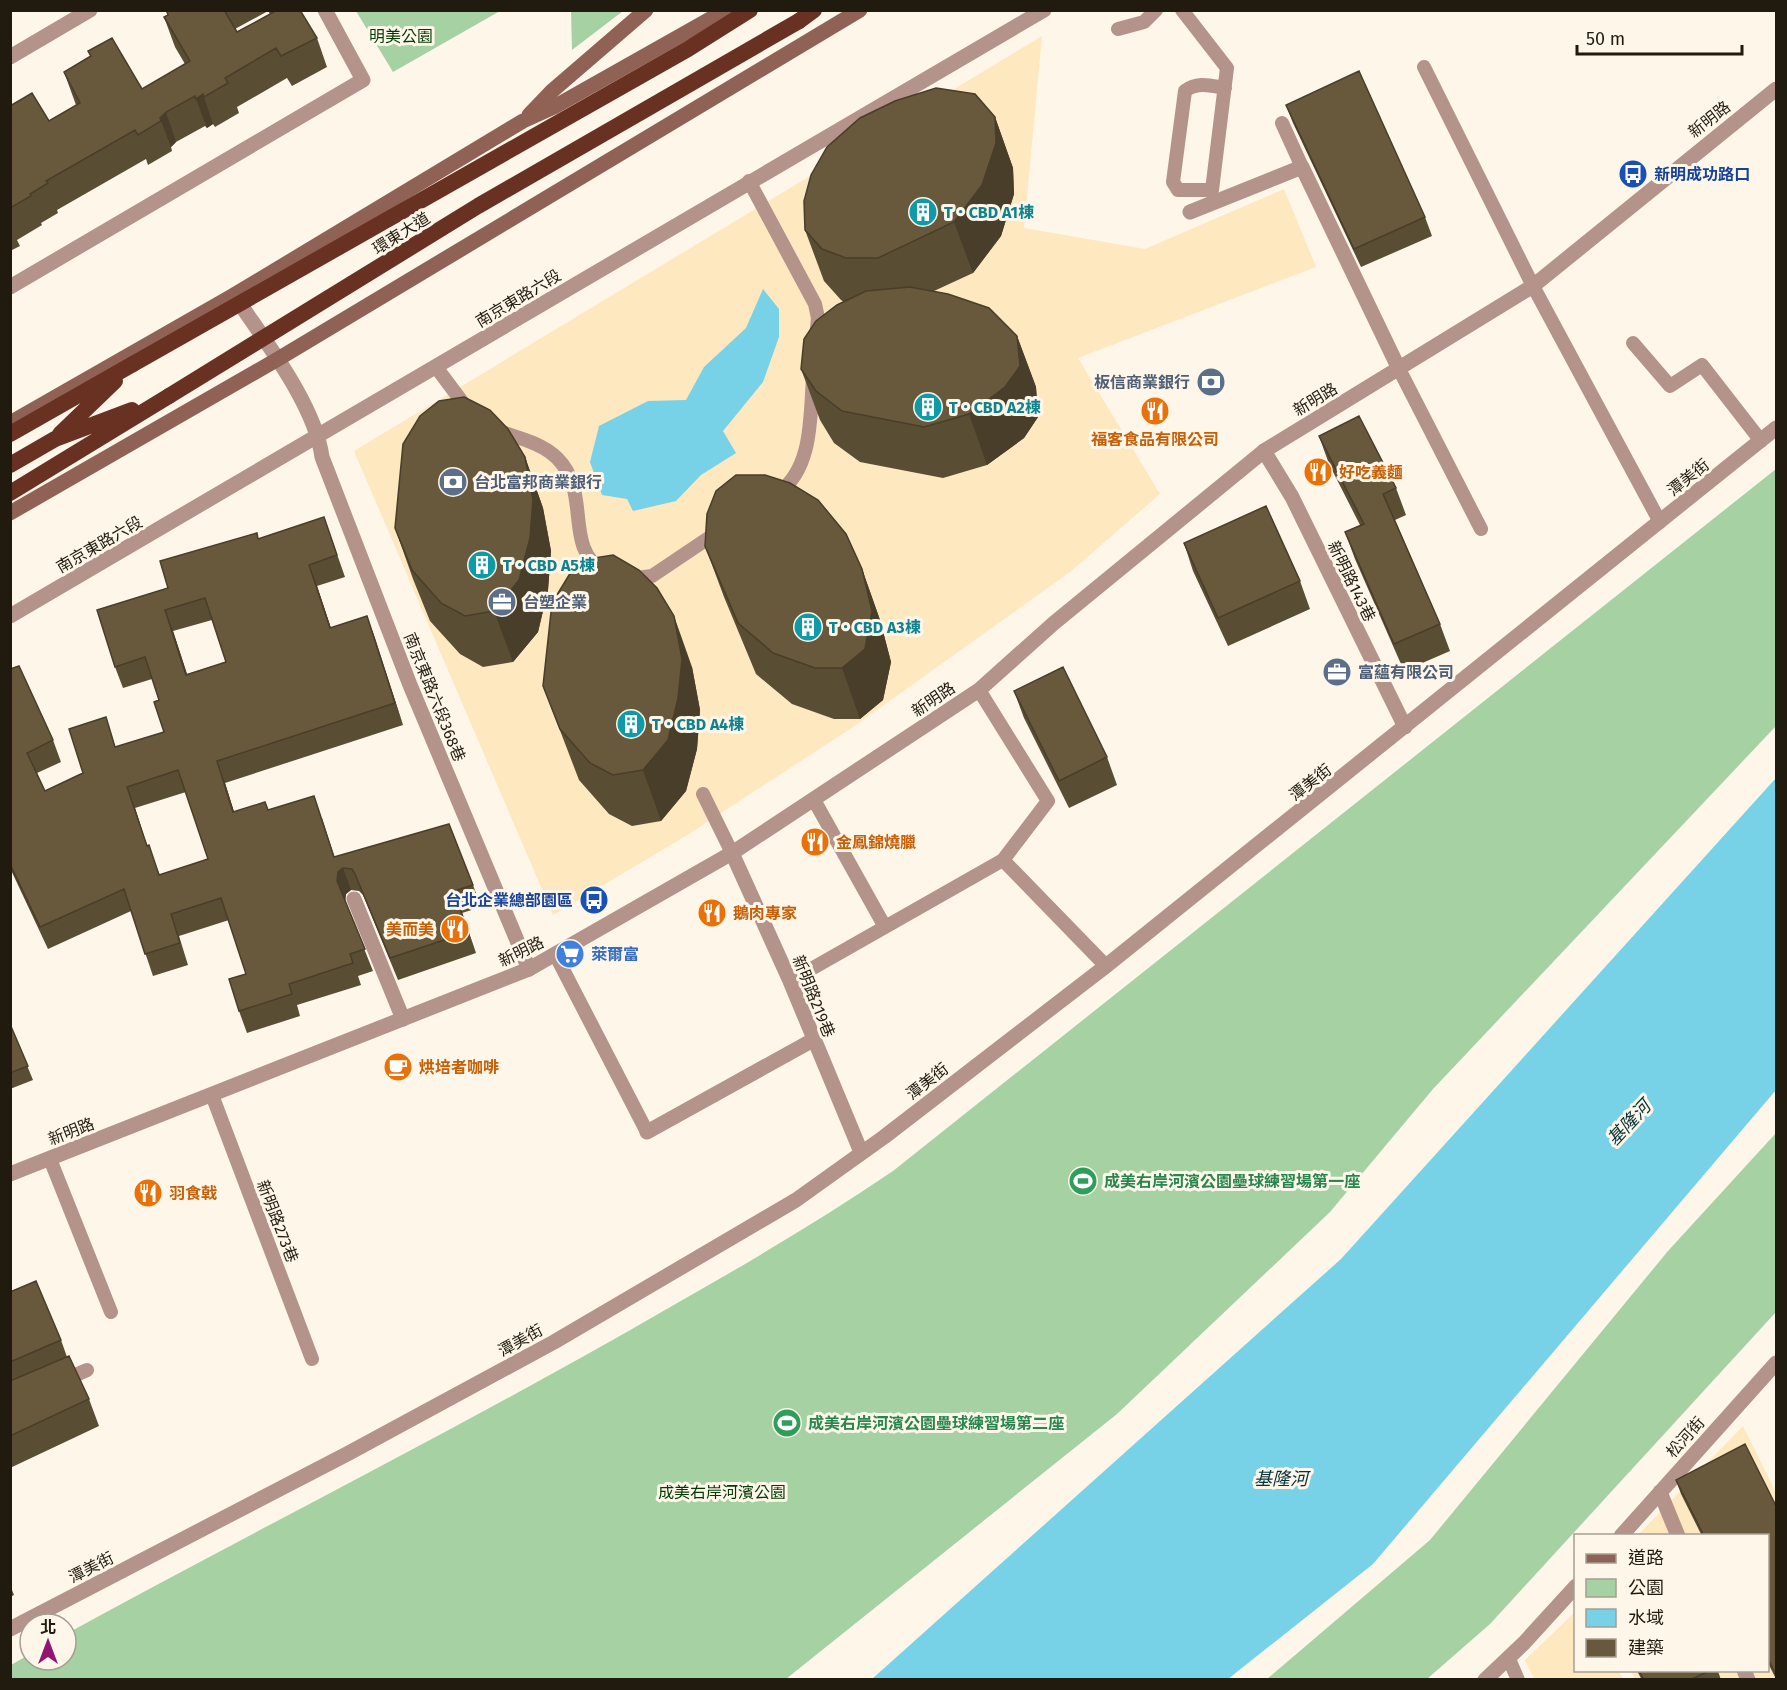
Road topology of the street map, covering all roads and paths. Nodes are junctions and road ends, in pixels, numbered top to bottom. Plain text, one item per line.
1 (90, 10) edge
2 (325, 10) edge
3 (646, 10) edge
4 (726, 10) edge
5 (750, 10) edge
6 (814, 10) edge
7 (860, 10) edge
8 (1044, 10) edge
9 (1156, 10) edge
10 (1182, 10) edge
11 (1118, 29) dead end
12 (10, 57) edge
13 (1424, 67) dead end
14 (1225, 88) junction
15 (1776, 89) edge
16 (523, 121) junction
17 (1282, 123) dead end
18 (1302, 167) junction
19 (749, 181) junction
20 (1190, 212) dead end
21 (1533, 286) junction
22 (10, 287) edge
23 (234, 296) junction
24 (1634, 343) dead end
25 (278, 359) junction
26 (133, 364) junction
27 (436, 367) junction
28 (1398, 369) junction
29 (169, 396) junction
30 (10, 423) edge
31 (1776, 428) edge
32 (10, 434) edge
33 (319, 436) junction
34 (55, 439) junction
35 (1761, 441) junction
36 (1264, 451) junction
37 (10, 465) edge
38 (10, 493) edge
39 (769, 498) edge
40 (10, 513) edge
41 (1660, 522) junction
42 (730, 524) edge
43 (1481, 529) dead end
44 (10, 616) edge
45 (979, 690) junction
46 (1405, 728) junction
47 (703, 794) dead end
48 (814, 800) junction
49 (732, 853) junction
50 (1003, 860) junction
51 (354, 899) edge
52 (885, 927) junction
53 (555, 954) junction
54 (1106, 966) junction
55 (529, 969) junction
56 (790, 981) junction
57 (403, 1019) junction
58 (813, 1041) junction
59 (212, 1095) junction
60 (647, 1132) joint
61 (861, 1152) junction
62 (50, 1159) junction
63 (10, 1174) edge
64 (111, 1312) dead end
65 (312, 1359) dead end
66 (1776, 1363) edge
67 (87, 1370) dead end
68 (54, 1384) edge
69 (1660, 1492) junction
70 (1623, 1534) edge
71 (1677, 1534) edge
72 (1574, 1587) edge
73 (10, 1629) edge
74 (1509, 1659) junction
75 (1485, 1680) edge
76 (1518, 1680) edge

1 - 12 street
2 - 22 street
3 - 16 main road
4 - 16 main road
5 - 26 highway, 環東大道, bridge
6 - 29 highway, 環東大道, bridge
7 - 25 main road
8 - 19 street, 南京東路六段
9 - 11 lane
10 - 14 lane
13 - 21 lane
14 - 14 lane
15 - 21 street, 新明路
16 - 23 main road
17 - 18 lane
18 - 20 street
18 - 28 street
19 - 27 street, 南京東路六段
19 - 39 lane
21 - 28 street, 新明路
21 - 41 lane
23 - 25 street, 南京東路六段368巷
23 - 30 main road
24 - 35 lane
25 - 33 street, 南京東路六段368巷
25 - 40 main road
26 - 32 highway, 環東大道
26 - 34 highway
27 - 33 street, 南京東路六段
27 - 42 lane
28 - 36 street, 新明路
28 - 43 lane
29 - 34 highway
29 - 38 highway, 環東大道
31 - 35 street, 潭美街
33 - 44 street, 南京東路六段
33 - 55 street, 南京東路六段368巷
34 - 37 highway
35 - 41 street, 潭美街
36 - 45 street, 新明路
36 - 46 street, 新明路143巷
41 - 46 street, 潭美街
45 - 48 street, 新明路
45 - 50 lane
46 - 54 street, 潭美街
47 - 49 lane
48 - 49 street, 新明路
48 - 52 lane
49 - 53 street, 新明路
49 - 56 street, 新明路219巷
50 - 52 lane
50 - 54 lane
51 - 57 street
52 - 56 lane
53 - 55 street, 新明路
53 - 60 lane
54 - 61 street, 潭美街
55 - 57 street, 新明路
56 - 58 street, 新明路219巷
57 - 59 street, 新明路
58 - 60 street
58 - 61 street, 新明路219巷
59 - 62 street, 新明路
59 - 65 lane, 新明路273巷
61 - 73 street, 潭美街
62 - 63 street, 新明路
62 - 64 lane
66 - 69 street, 松河街
67 - 68 lane
69 - 70 street, 松河街
69 - 71 street
72 - 74 street
74 - 75 street
74 - 76 lane

